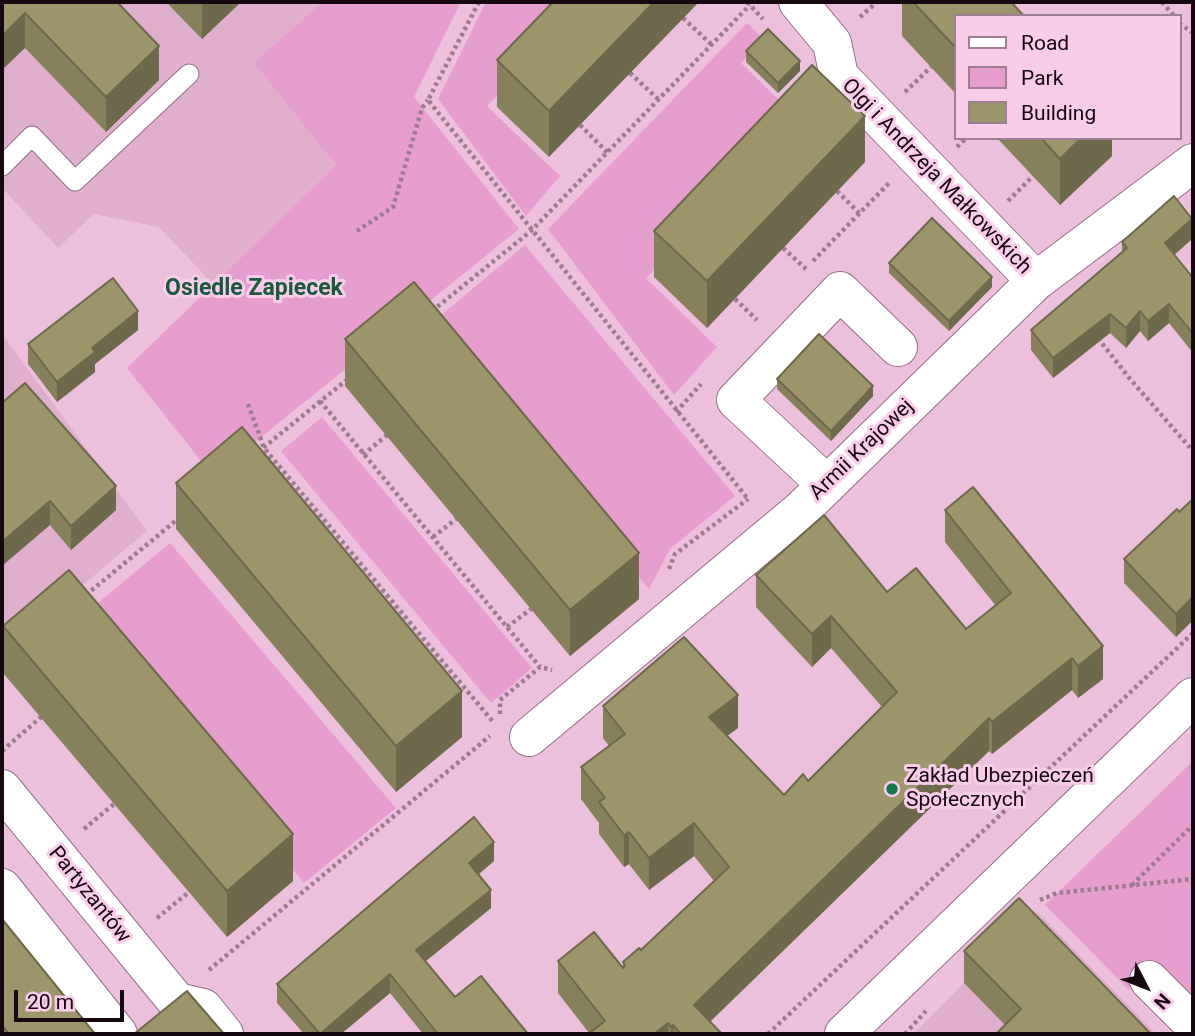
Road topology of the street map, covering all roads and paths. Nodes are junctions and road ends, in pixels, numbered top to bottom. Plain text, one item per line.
1 (479, 2) edge
2 (798, 2) edge
3 (877, 2) edge
4 (750, 5) dead end
5 (852, 10) dead end
6 (683, 18) dead end
7 (712, 45) junction
8 (931, 68) dead end
9 (630, 73) dead end
10 (189, 74) dead end
11 (428, 100) junction
12 (659, 100) junction
13 (913, 102) dead end
14 (580, 125) dead end
15 (948, 138) dead end
16 (964, 140) edge
17 (956, 147) junction
18 (608, 153) junction
19 (6, 154) edge
20 (966, 158) dead end
21 (1193, 163) edge
22 (1033, 176) dead end
23 (837, 191) dead end
24 (1006, 202) dead end
25 (860, 214) dead end
26 (357, 231) dead end
27 (531, 231) junction
28 (783, 248) dead end
29 (806, 269) dead end
30 (1035, 281) junction
31 (735, 299) dead end
32 (426, 316) edge
33 (757, 320) dead end
34 (1097, 336) edge
35 (898, 347) dead end
36 (352, 376) edge
37 (320, 401) junction
38 (248, 404) dead end
39 (387, 435) dead end
40 (264, 447) junction
41 (1193, 451) edge
42 (363, 455) junction
43 (253, 456) edge
44 (827, 485) junction
45 (302, 496) junction
46 (748, 499) junction
47 (294, 503) edge
48 (756, 509) dead end
49 (180, 517) edge
50 (456, 519) dead end
51 (433, 537) junction
52 (666, 576) dead end
53 (378, 586) junction
54 (370, 592) edge
55 (86, 596) edge
56 (531, 609) dead end
57 (507, 627) junction
58 (1193, 633) edge
59 (540, 667) junction
60 (555, 671) dead end
61 (452, 673) junction
62 (443, 680) edge
63 (1193, 697) edge
64 (41, 717) dead end
65 (514, 733) junction
66 (2, 751) edge
67 (2, 789) edge
68 (114, 804) dead end
69 (1193, 825) edge
70 (79, 834) dead end
71 (1193, 879) edge
72 (1132, 885) junction
73 (2, 888) edge
74 (189, 892) dead end
75 (1036, 901) dead end
76 (152, 922) dead end
77 (208, 972) dead end
78 (1149, 980) dead end
79 (177, 1002) junction
80 (1193, 1024) edge
81 (118, 1034) edge
82 (136, 1034) edge
83 (224, 1034) edge
84 (768, 1034) edge
85 (844, 1034) edge

1 - 11 path
2 - 30 street, Olgi i Andrzeja Małkowskich
3 - 5 path
4 - 7 path
6 - 7 path
7 - 12 path
8 - 13 path
9 - 12 path
10 - 19 lane
11 - 26 path
11 - 27 path
12 - 18 path
14 - 18 path
15 - 17 path
16 - 17 path
17 - 20 path
18 - 27 path
21 - 30 street, Armii Krajowej
22 - 24 path
23 - 25 path
27 - 32 path
27 - 46 path
28 - 29 path
30 - 44 street, Armii Krajowej
31 - 33 path
34 - 41 path
35 - 44 street
36 - 37 path
37 - 40 path
37 - 42 path
38 - 40 path
39 - 42 path
40 - 43 path
40 - 45 path
42 - 51 path
44 - 65 street, Armii Krajowej
45 - 47 path
45 - 53 path
46 - 48 path
46 - 52 path
49 - 55 path
50 - 51 path
51 - 57 path
53 - 54 path
53 - 61 path
56 - 57 path
57 - 59 path
58 - 84 path
59 - 60 path
59 - 65 path
61 - 62 path
61 - 65 path
63 - 85 street
64 - 66 path
65 - 77 path
67 - 79 street, Partyzantów
68 - 70 path
69 - 72 path
71 - 72 path
72 - 75 path
73 - 81 street
74 - 76 path
78 - 80 street
79 - 82 street
79 - 83 street, Partyzantów

